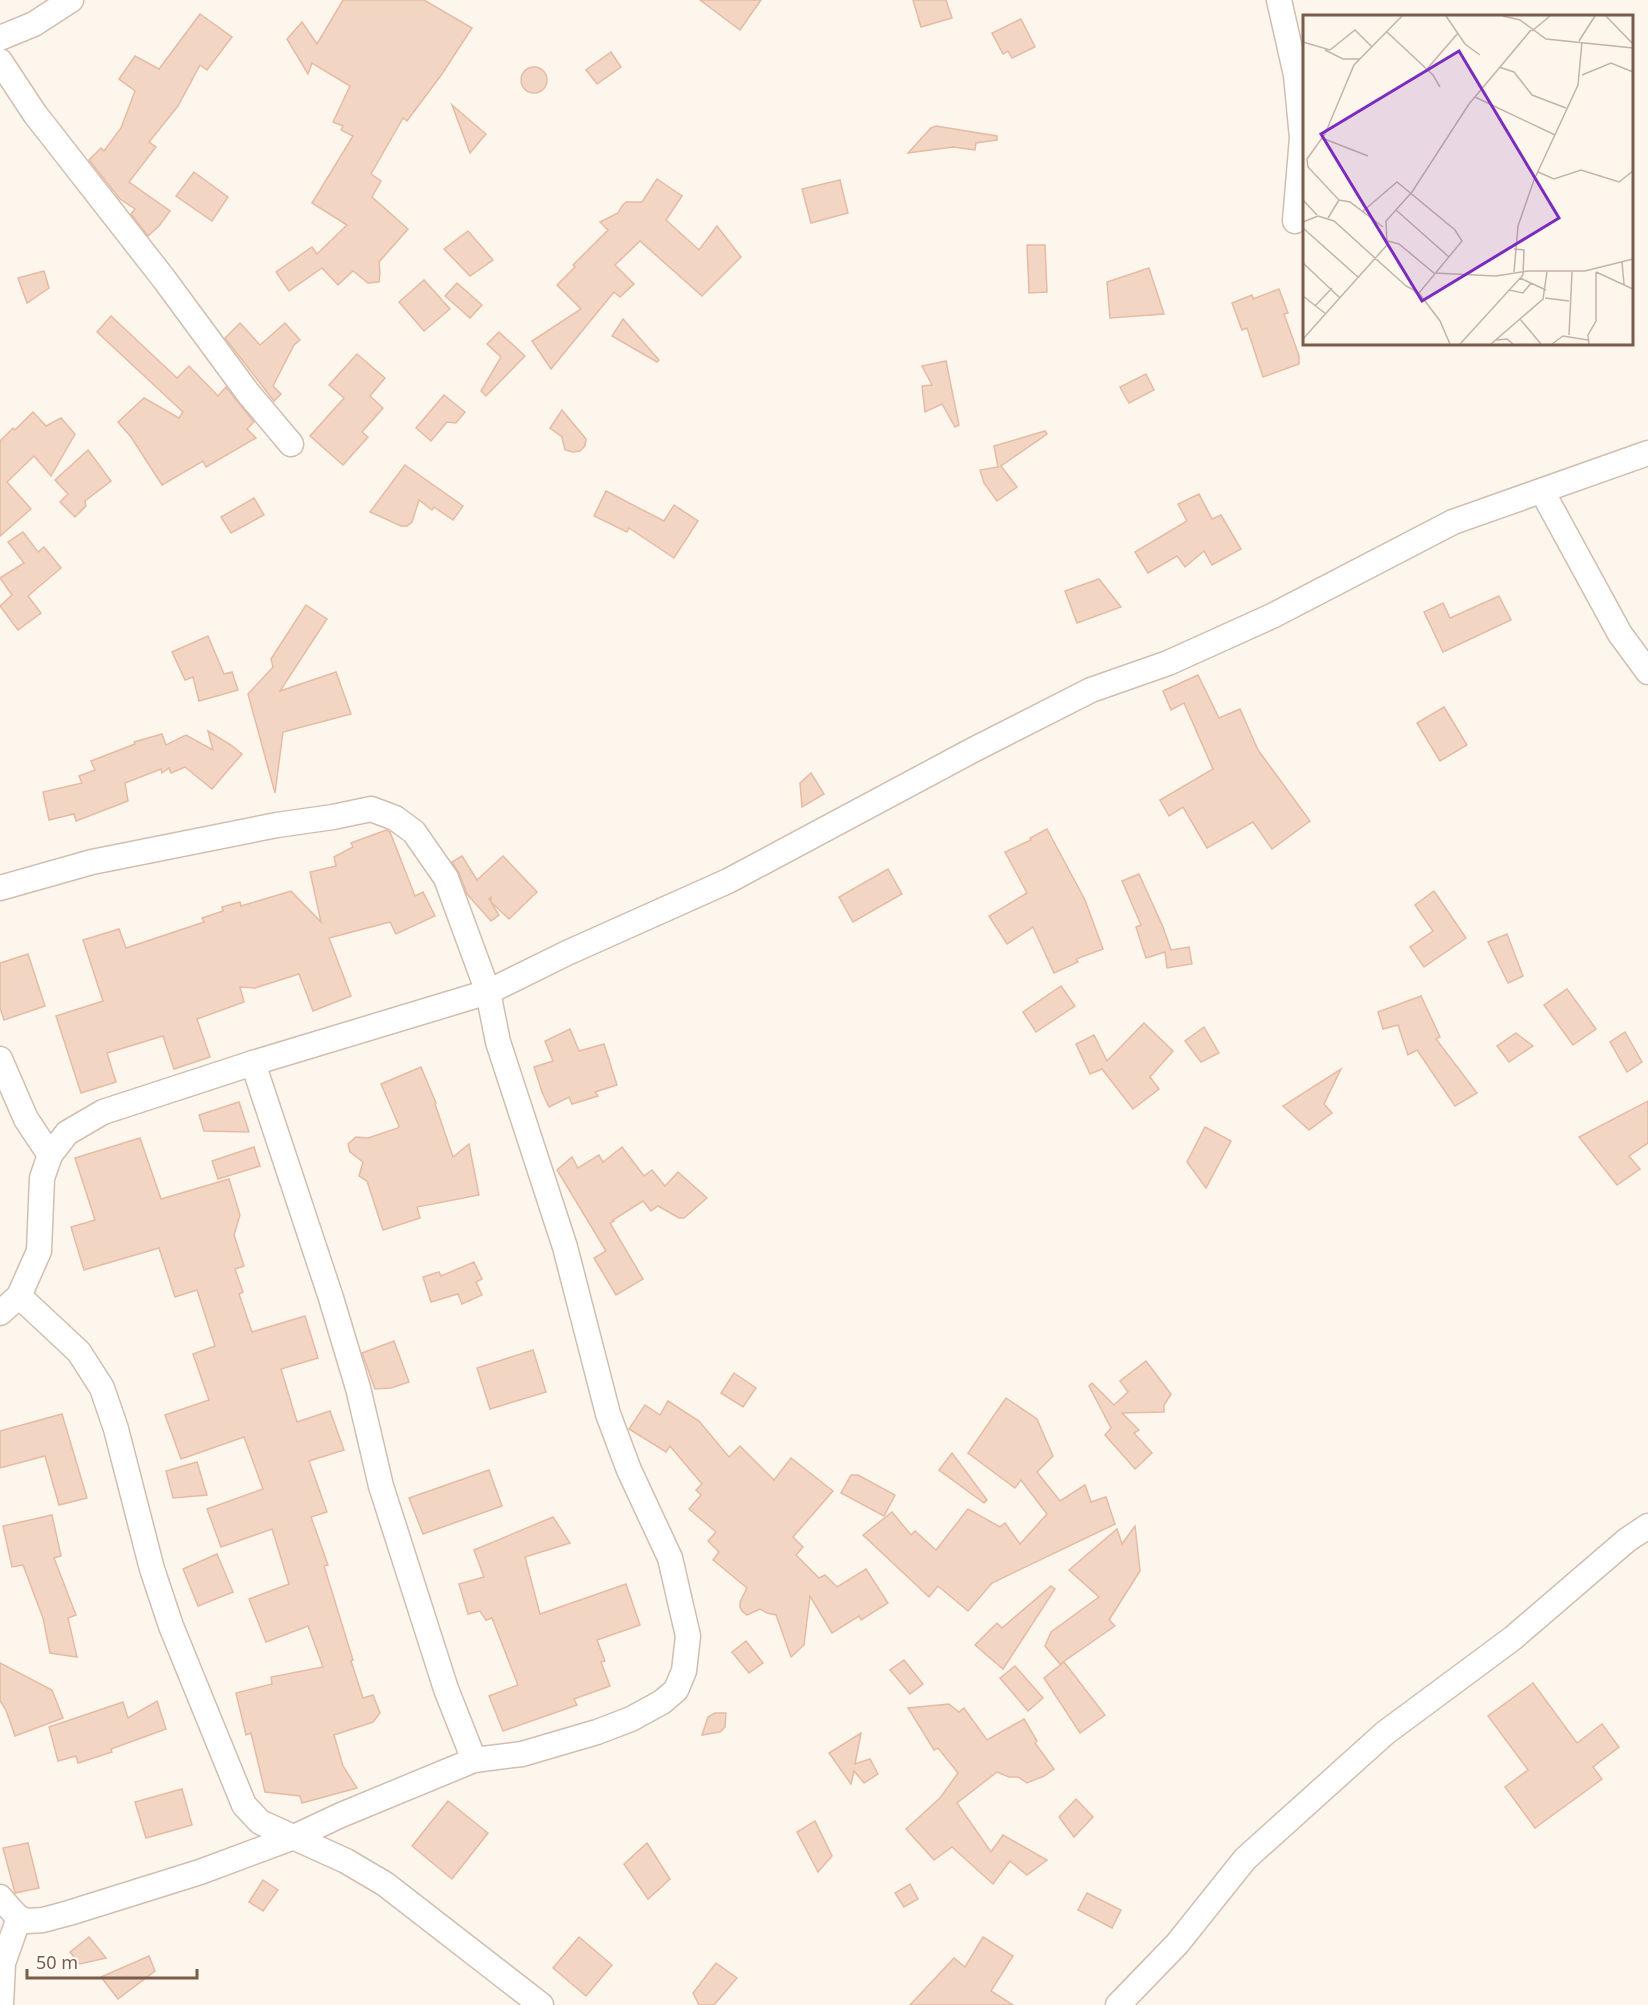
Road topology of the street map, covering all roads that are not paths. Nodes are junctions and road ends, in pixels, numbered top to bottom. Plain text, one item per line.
1 (71, 0) edge
2 (1278, 0) edge
3 (0, 38) edge
4 (0, 61) edge
5 (1295, 221) dead end
6 (291, 444) dead end
7 (1648, 453) edge
8 (1542, 491) junction
9 (1648, 672) edge
10 (0, 888) edge
11 (488, 992) junction
12 (0, 1059) edge
13 (253, 1062) junction
14 (50, 1155) junction
15 (19, 1296) junction
16 (0, 1313) edge
17 (1648, 1526) edge
18 (474, 1760) junction
19 (294, 1837) junction
20 (0, 1896) edge
21 (19, 1918) junction
22 (1, 2005) edge
23 (541, 2005) edge
24 (1118, 2005) edge

1 - 3 street
2 - 5 street
4 - 6 street
7 - 8 street
8 - 9 street
8 - 11 street
10 - 11 street
11 - 13 street
11 - 18 street
12 - 14 street
13 - 14 street
13 - 18 street
14 - 15 street
15 - 16 street
15 - 19 street
17 - 24 street
18 - 19 street
19 - 21 street
19 - 23 street
20 - 21 street
21 - 22 street

